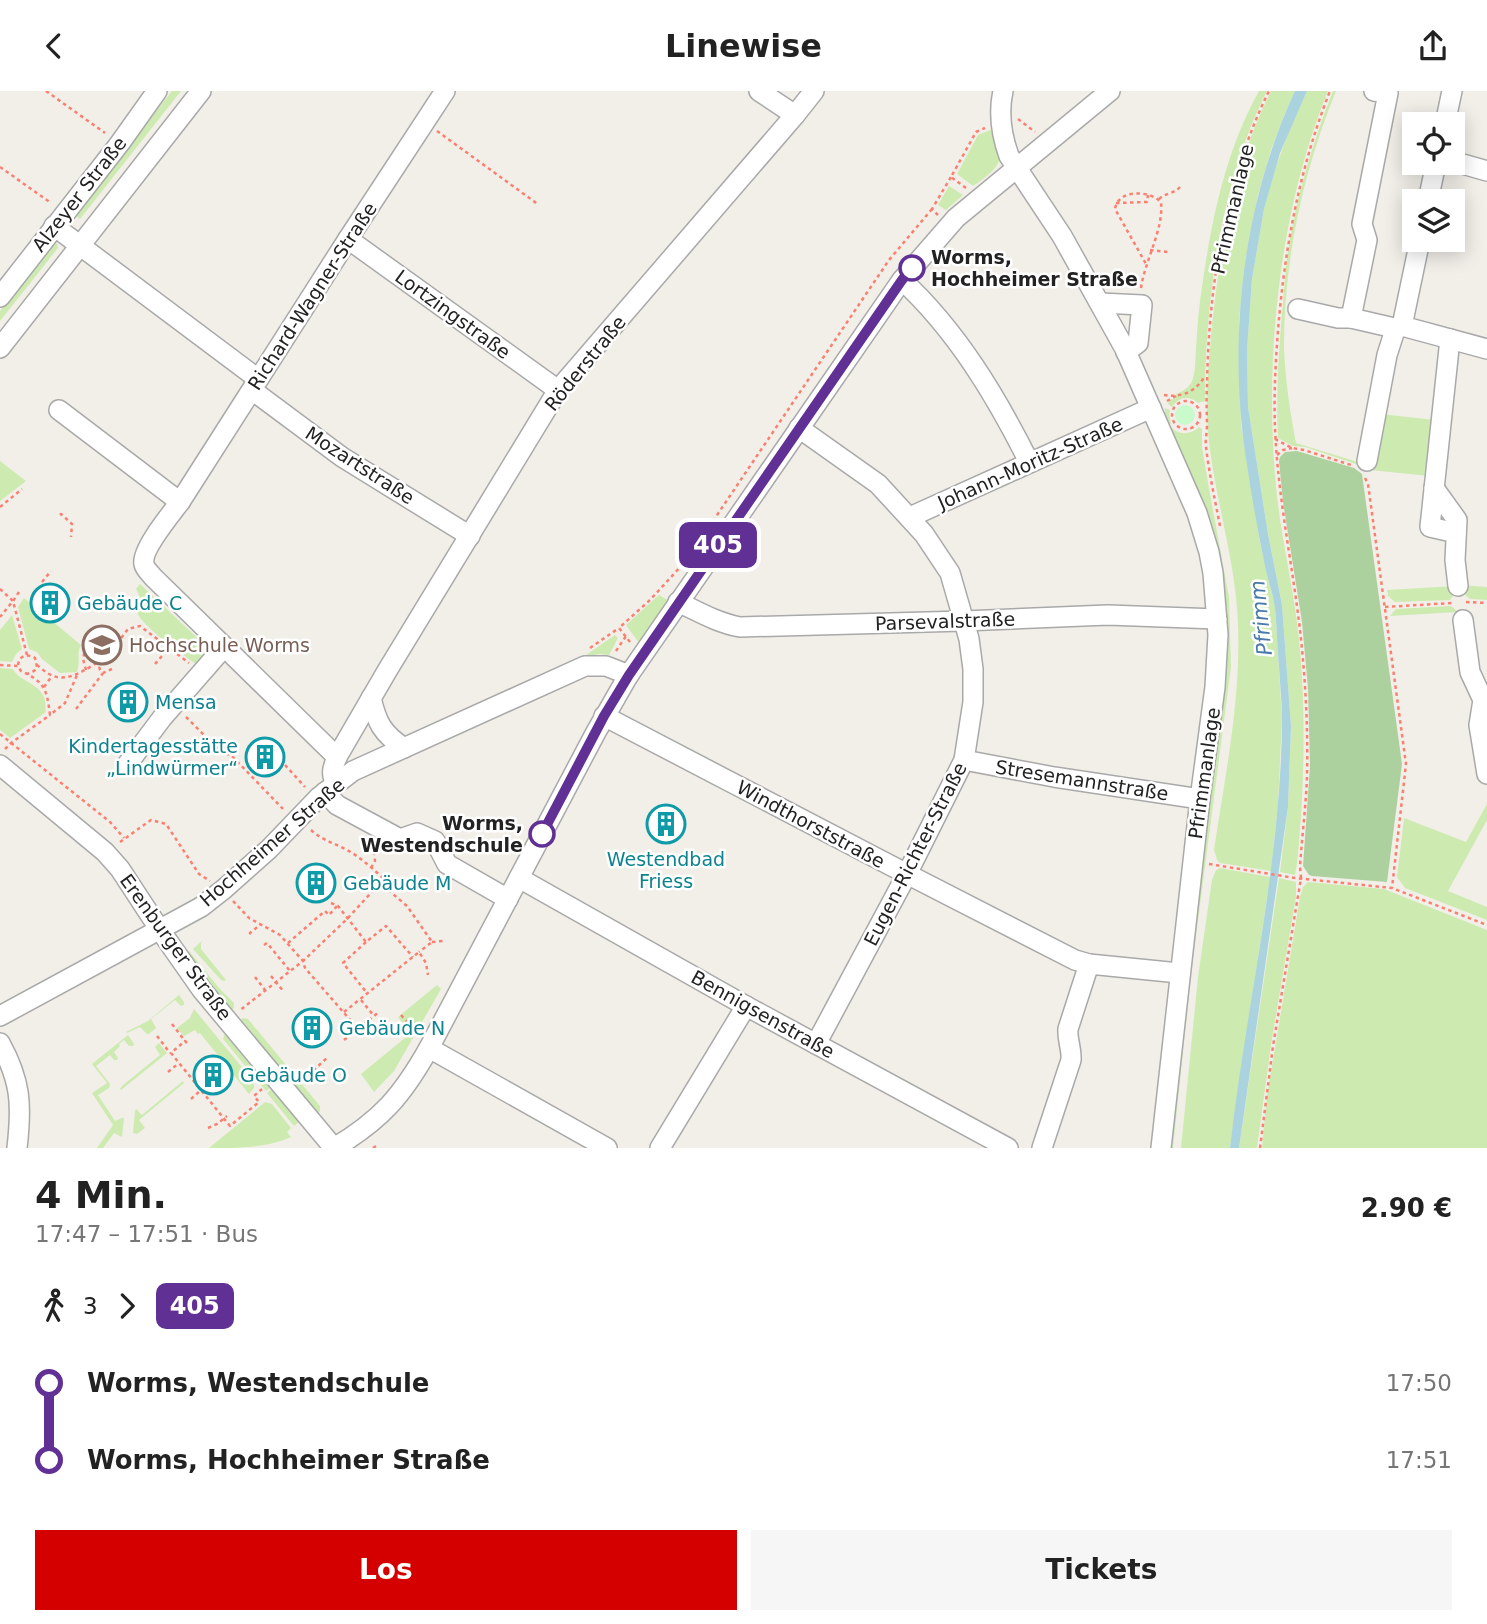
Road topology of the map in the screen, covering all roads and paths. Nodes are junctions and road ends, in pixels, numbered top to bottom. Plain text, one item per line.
1 (46, 91) edge
2 (158, 91) edge
3 (201, 91) edge
4 (445, 91) edge
5 (759, 91) edge
6 (814, 91) edge
7 (1003, 91) edge
8 (1110, 91) edge
9 (1269, 91) edge
10 (1330, 91) edge
11 (1452, 91) edge
12 (1381, 92) edge
13 (1447, 112) edge
14 (795, 115) junction
15 (424, 122) junction
16 (120, 143) junction
17 (1465, 165) edge
18 (0, 167) edge
19 (1017, 167) junction
20 (1487, 171) edge
21 (951, 177) dead end
22 (1180, 187) dead end
23 (1148, 195) junction
24 (1159, 199) junction
25 (1116, 204) junction
26 (539, 205) dead end
27 (932, 209) junction
28 (60, 219) junction
29 (950, 226) junction
30 (348, 239) junction
31 (80, 245) junction
32 (1150, 250) junction
33 (1167, 252) dead end
34 (1417, 252) edge
35 (1146, 264) junction
36 (902, 280) junction
37 (0, 297) edge
38 (1100, 303) junction
39 (1139, 305) junction
40 (1298, 309) dead end
41 (1351, 318) junction
42 (1398, 328) junction
43 (1450, 339) junction
44 (0, 348) edge
45 (1487, 349) edge
46 (1126, 352) junction
47 (1140, 383) junction
48 (255, 385) junction
49 (558, 390) junction
50 (1151, 408) junction
51 (59, 410) dead end
52 (1207, 414) dead end
53 (1200, 415) junction
54 (799, 428) junction
55 (1275, 439) junction
56 (1292, 448) junction
57 (1277, 456) junction
58 (1029, 463) junction
59 (1364, 464) junction
60 (22, 489) dead end
61 (180, 502) junction
62 (0, 507) edge
63 (60, 515) dead end
64 (910, 517) junction
65 (709, 527) dead end
66 (470, 536) junction
67 (71, 537) dead end
68 (687, 560) dead end
69 (51, 571) dead end
70 (41, 582) dead end
71 (1458, 586) dead end
72 (0, 589) edge
73 (19, 592) dead end
74 (13, 601) junction
75 (678, 602) junction
76 (1487, 603) edge
77 (1385, 607) junction
78 (0, 617) edge
79 (1217, 619) junction
80 (1463, 619) dead end
81 (964, 621) junction
82 (619, 628) junction
83 (86, 645) dead end
84 (224, 647) junction
85 (168, 649) junction
86 (27, 655) junction
87 (641, 656) junction
88 (98, 662) junction
89 (155, 664) dead end
90 (0, 665) edge
91 (37, 665) junction
92 (18, 666) junction
93 (112, 669) dead end
94 (86, 670) junction
95 (572, 671) junction
96 (103, 673) junction
97 (27, 674) junction
98 (77, 675) junction
99 (629, 675) junction
100 (52, 676) junction
101 (195, 679) junction
102 (44, 687) junction
103 (371, 698) junction
104 (174, 704) junction
105 (76, 709) dead end
106 (50, 715) junction
107 (604, 716) junction
108 (0, 734) edge
109 (11, 743) junction
110 (404, 748) junction
111 (0, 756) edge
112 (337, 757) junction
113 (964, 760) junction
114 (0, 765) edge
115 (285, 765) dead end
116 (126, 766) dead end
117 (1487, 773) edge
118 (322, 787) junction
119 (1200, 799) junction
120 (292, 815) junction
121 (337, 837) dead end
122 (124, 838) junction
123 (333, 844) junction
124 (105, 852) junction
125 (374, 852) dead end
126 (1209, 864) dead end
127 (371, 868) junction
128 (907, 874) junction
129 (519, 878) junction
130 (1301, 878) junction
131 (380, 883) junction
132 (1392, 888) junction
133 (224, 889) junction
134 (508, 898) junction
135 (331, 902) dead end
136 (338, 906) junction
137 (347, 919) junction
138 (261, 924) junction
139 (1487, 925) edge
140 (160, 930) junction
141 (251, 934) dead end
142 (443, 941) dead end
143 (366, 942) junction
144 (432, 942) junction
145 (288, 943) junction
146 (264, 945) dead end
147 (419, 952) junction
148 (413, 957) junction
149 (303, 961) junction
150 (1089, 964) junction
151 (290, 971) junction
152 (1179, 973) junction
153 (428, 975) dead end
154 (271, 976) dead end
155 (255, 977) dead end
156 (276, 982) junction
157 (265, 990) junction
158 (284, 992) dead end
159 (367, 993) junction
160 (360, 999) junction
161 (746, 1006) junction
162 (344, 1012) junction
163 (379, 1012) dead end
164 (401, 1015) dead end
165 (0, 1016) edge
166 (374, 1016) junction
167 (229, 1020) junction
168 (172, 1024) dead end
169 (358, 1029) junction
170 (157, 1036) dead end
171 (344, 1041) dead end
172 (0, 1042) edge
173 (817, 1044) junction
174 (429, 1048) junction
175 (171, 1053) junction
176 (328, 1057) dead end
177 (179, 1063) junction
178 (169, 1072) dead end
179 (275, 1077) junction
180 (303, 1080) dead end
181 (201, 1090) junction
182 (191, 1099) dead end
183 (225, 1117) junction
184 (208, 1128) dead end
185 (17, 1148) edge
186 (334, 1148) edge
187 (607, 1148) edge
188 (660, 1148) edge
189 (1008, 1148) edge
190 (1042, 1148) edge
191 (1161, 1148) edge
192 (1259, 1148) edge

1 - 16 path
2 - 16 street, Alzeyer Straße
3 - 31 street
4 - 15 street, Richard-Wagner-Straße
5 - 14 street
6 - 14 street, Röderstraße
7 - 19 street, Pfrimmanlage
8 - 19 street
9 - 47 path, Pfrimmanlage
10 - 55 path
11 - 13 street
12 - 41 street
14 - 49 street, Röderstraße
15 - 26 path
15 - 30 street, Richard-Wagner-Straße
16 - 28 street, Alzeyer Straße
17 - 20 street
18 - 28 path
19 - 29 street
19 - 38 street, Pfrimmanlage
21 - 27 path
22 - 24 path
23 - 24 path
23 - 25 path
23 - 25 path
24 - 32 path
25 - 35 path
27 - 29 path
27 - 65 path
28 - 31 street, Mozartstraße
28 - 37 street, Alzeyer Straße
29 - 36 street
30 - 48 street, Richard-Wagner-Straße
30 - 49 street, Lortzingstraße
31 - 44 street
31 - 48 street, Mozartstraße
32 - 33 path
32 - 35 path
34 - 42 street
35 - 39 path
36 - 54 street
36 - 58 street
38 - 39 street
38 - 46 street, Pfrimmanlage
39 - 46 street
40 - 41 street
41 - 42 street
42 - 43 street
42 - 59 street
43 - 45 street
43 - 71 street
46 - 47 street, Pfrimmanlage
47 - 50 street, Pfrimmanlage
48 - 61 street, Richard-Wagner-Straße
48 - 66 street, Mozartstraße
49 - 66 street, Röderstraße
50 - 58 street, Johann-Moritz-Straße
50 - 79 street, Pfrimmanlage
51 - 61 street
52 - 53 path
53 - 53 path
54 - 64 street, Eugen-Richter-Straße
54 - 75 street
55 - 56 path
55 - 57 path
56 - 57 path
56 - 59 path
57 - 130 path
58 - 64 street, Johann-Moritz-Straße
59 - 77 path
60 - 62 path
61 - 84 street, Richard-Wagner-Straße
63 - 67 path
64 - 81 street, Eugen-Richter-Straße
66 - 103 street, Röderstraße
68 - 82 path
69 - 70 path
72 - 74 path
73 - 74 path
74 - 78 path
74 - 86 path
75 - 81 street, Parsevalstraße
75 - 87 street
76 - 77 path
77 - 132 path
79 - 81 street, Parsevalstraße
79 - 119 street, Pfrimmanlage
80 - 117 street
81 - 113 street, Eugen-Richter-Straße
82 - 87 path
82 - 95 path
83 - 94 path
84 - 101 street
84 - 112 street
85 - 88 path
85 - 89 path
85 - 101 path
86 - 91 path
86 - 92 path
87 - 99 street
88 - 94 path
88 - 96 path
90 - 92 path
91 - 97 path
91 - 100 path
92 - 97 path
93 - 96 path
94 - 98 path
95 - 99 street, Hochheimer Straße
95 - 110 street, Hochheimer Straße
96 - 105 path
97 - 102 path
98 - 100 path
98 - 106 path
99 - 107 street
100 - 102 path
101 - 104 street
102 - 106 path
103 - 110 street
103 - 112 street, Röderstraße
104 - 116 street
104 - 120 path
106 - 109 path
107 - 128 street, Windthorststraße
107 - 129 street
108 - 109 path
109 - 111 path
109 - 122 path
110 - 118 street, Hochheimer Straße
112 - 118 street, Röderstraße
113 - 119 street, Stresemannstraße
113 - 128 street, Eugen-Richter-Straße
114 - 124 street, Erenburger Straße
115 - 118 path
118 - 120 street, Hochheimer Straße
118 - 134 street
119 - 152 street, Pfrimmanlage
120 - 123 path
120 - 133 street, Hochheimer Straße
121 - 123 path
122 - 124 path
122 - 133 path
123 - 127 path
124 - 140 street, Erenburger Straße
125 - 127 path
126 - 130 path
127 - 131 path
128 - 150 street, Windthorststraße
128 - 173 street, Eugen-Richter-Straße
129 - 134 street
129 - 161 street, Bennigsenstraße
130 - 132 path
130 - 192 path
131 - 137 path
131 - 144 path
132 - 139 path
133 - 138 path
133 - 140 street, Hochheimer Straße
134 - 174 street
135 - 136 path
136 - 137 path
136 - 145 path
137 - 143 path
137 - 149 path
138 - 141 path
138 - 145 path
140 - 165 street, Hochheimer Straße
140 - 167 street, Erenburger Straße
142 - 144 path
143 - 148 path
143 - 159 path
144 - 147 path
145 - 149 path
146 - 151 path
147 - 148 path
147 - 153 path
148 - 159 path
149 - 151 path
149 - 162 path
150 - 152 street, Windthorststraße
150 - 190 street
151 - 156 path
152 - 191 street, Pfrimmanlage
154 - 156 path
155 - 157 path
156 - 157 path
156 - 158 path
157 - 167 path
159 - 160 path
160 - 162 path
160 - 166 path
161 - 173 street, Bennigsenstraße
161 - 188 street
162 - 169 path
163 - 166 path
164 - 174 path
166 - 169 path
167 - 179 street, Erenburger Straße
168 - 175 path
169 - 171 path
170 - 175 path
172 - 185 street
173 - 189 street, Bennigsenstraße
174 - 186 street
174 - 187 street
175 - 177 path
176 - 180 path
177 - 178 path
177 - 181 path
179 - 183 path
179 - 186 street, Erenburger Straße
181 - 182 path
181 - 183 path
183 - 184 path

